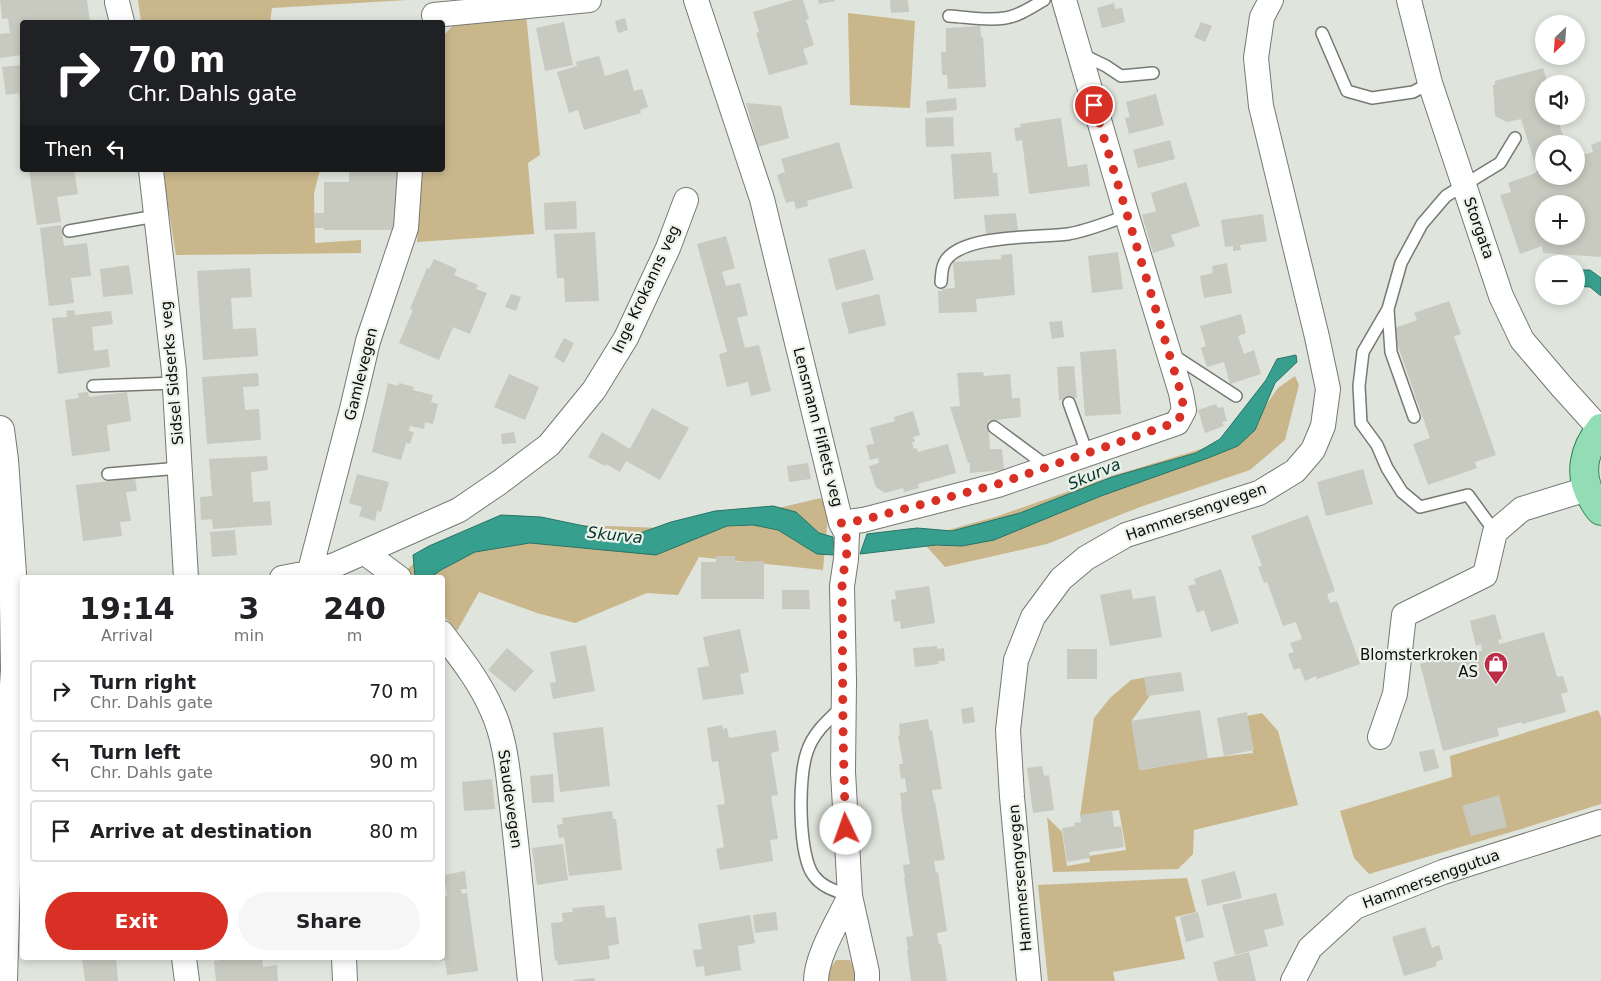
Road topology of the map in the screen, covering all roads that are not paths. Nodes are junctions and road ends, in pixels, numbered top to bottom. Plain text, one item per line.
1 (588, 0) edge
2 (696, 0) edge
3 (1044, 0) edge
4 (1064, 0) edge
5 (1271, 0) edge
6 (1409, 0) edge
7 (434, 12) edge
8 (949, 16) dead end
9 (1322, 33) dead end
10 (1078, 53) junction
11 (1154, 73) dead end
12 (1430, 83) junction
13 (1514, 138) dead end
14 (151, 172) edge
15 (410, 172) edge
16 (1464, 185) junction
17 (686, 200) dead end
18 (156, 216) junction
19 (1127, 216) junction
20 (69, 231) dead end
21 (941, 282) dead end
22 (1388, 309) junction
23 (1168, 351) junction
24 (175, 383) junction
25 (93, 386) dead end
26 (1236, 396) dead end
27 (1069, 403) dead end
28 (1414, 417) dead end
29 (994, 427) dead end
30 (1601, 428) edge
31 (0, 430) edge
32 (1088, 453) junction
33 (1048, 467) junction
34 (180, 468) junction
35 (108, 474) dead end
36 (1594, 500) edge
37 (844, 528) junction
38 (1495, 532) junction
39 (364, 552) junction
40 (186, 575) edge
41 (308, 575) edge
42 (395, 575) edge
43 (18, 602) edge
44 (445, 637) edge
45 (844, 706) junction
46 (1380, 737) dead end
47 (1601, 822) edge
48 (850, 896) junction
49 (2, 940) edge
50 (184, 960) edge
51 (344, 960) edge
52 (3, 981) edge
53 (186, 981) edge
54 (345, 981) edge
55 (530, 981) edge
56 (816, 981) edge
57 (867, 981) edge
58 (1029, 981) edge
59 (1293, 981) edge

1 - 7 street
2 - 37 street, Lensmann Fliflets veg
3 - 8 lane
4 - 10 street
5 - 58 street, Hammersengvegen
6 - 12 street, Storgata
9 - 12 lane
10 - 11 lane
10 - 19 street
12 - 16 street, Storgata
13 - 16 lane
14 - 18 street, Sidsel Sidserks veg
15 - 41 street, Gamlevegen
16 - 22 lane
16 - 30 street, Storgata
17 - 39 street, Inge Krokanns veg
18 - 20 lane
18 - 24 street, Sidsel Sidserks veg
19 - 21 lane
19 - 23 street
22 - 28 lane
22 - 38 lane
23 - 26 lane
23 - 32 street
24 - 25 lane
24 - 34 street, Sidsel Sidserks veg
27 - 32 lane
29 - 33 lane
30 - 36 main road
31 - 43 street
32 - 33 street
33 - 37 street
34 - 35 lane
34 - 40 street, Sidsel Sidserks veg
36 - 38 street
37 - 45 street, Lensmann Fliflets veg
38 - 46 street
39 - 41 street, Inge Krokanns veg
39 - 42 street
43 - 49 street
44 - 55 street, Staudevegen
45 - 48 street, Lensmann Fliflets veg
45 - 48 lane
47 - 59 street, Hammersenggutua
48 - 56 street, Lensmann Fliflets veg
48 - 57 street, Lensmann Fliflets veg
49 - 52 street
50 - 53 street
51 - 54 street

